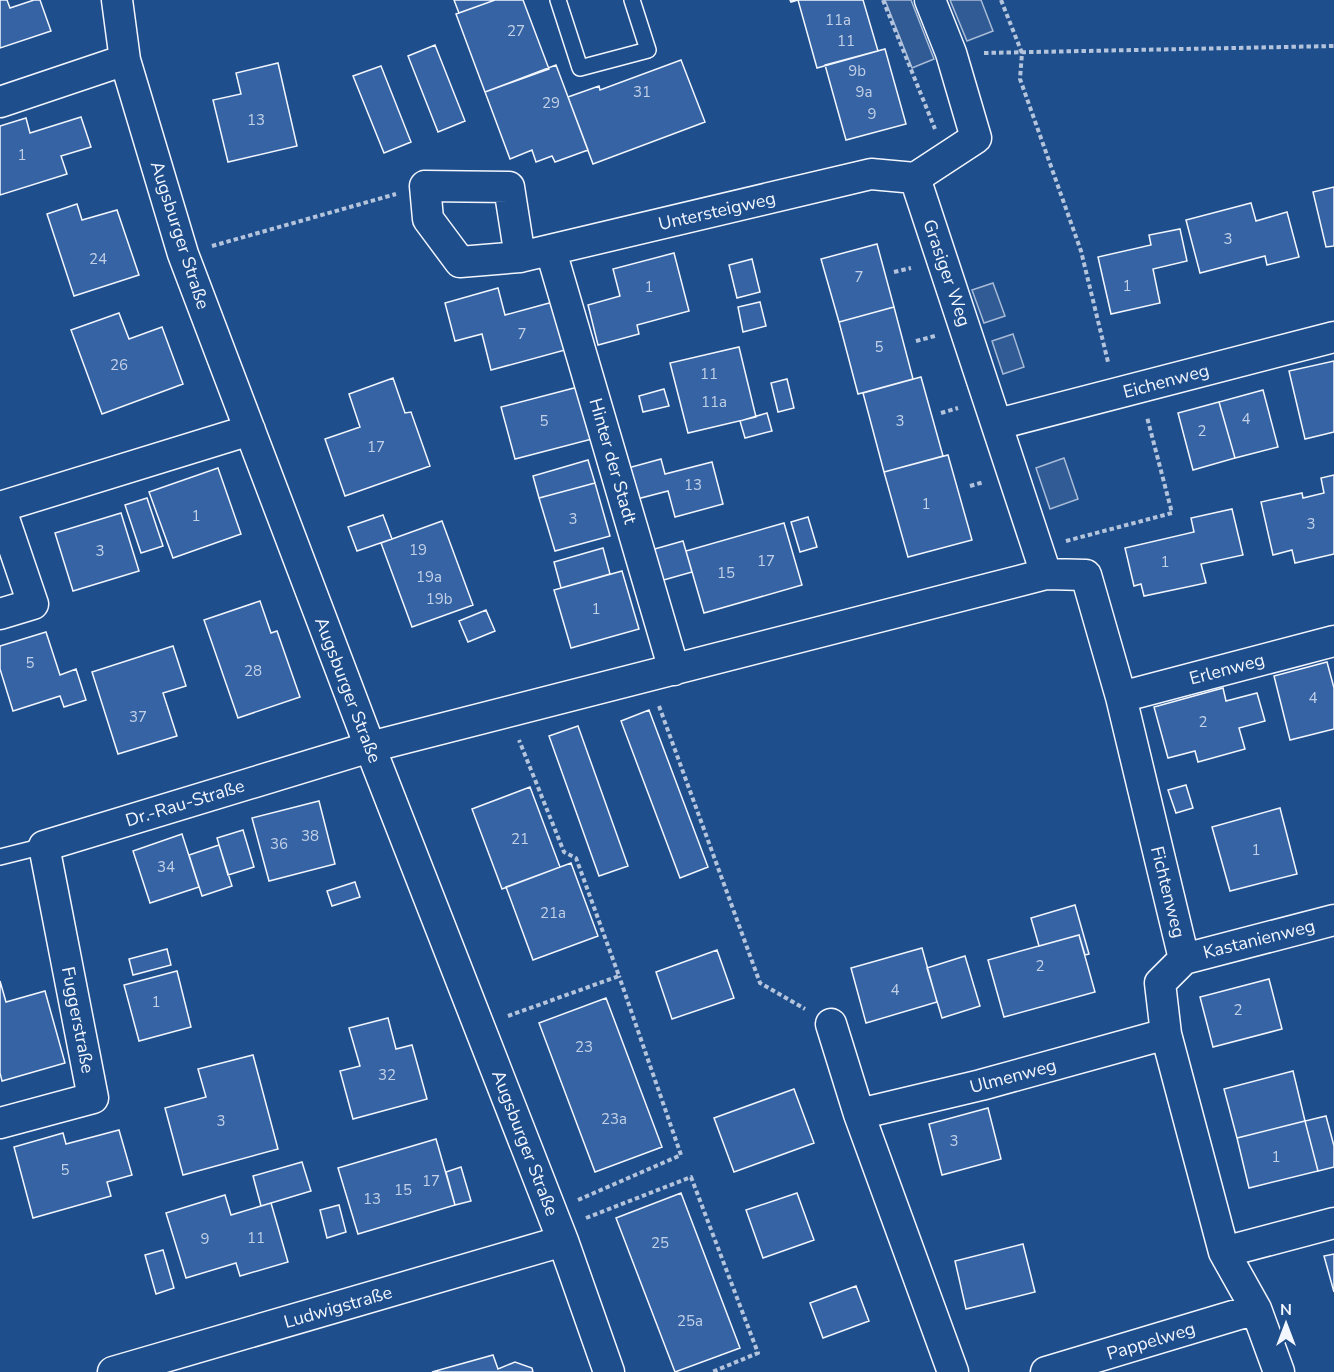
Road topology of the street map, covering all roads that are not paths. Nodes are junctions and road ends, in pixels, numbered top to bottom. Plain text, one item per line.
1 (117, 0) edge
2 (558, 0) edge
3 (632, 0) edge
4 (930, 0) edge
5 (125, 60) junction
6 (0, 102) edge
7 (915, 178) junction
8 (551, 251) junction
9 (520, 257) junction
10 (1334, 337) edge
11 (998, 424) junction
12 (250, 430) junction
13 (0, 507) edge
14 (1041, 561) junction
15 (0, 614) edge
16 (1334, 641) edge
17 (662, 674) junction
18 (1121, 697) junction
19 (370, 747) junction
20 (44, 846) junction
21 (0, 857) edge
22 (1334, 920) edge
23 (1184, 959) junction
24 (831, 1024) road end
25 (1166, 1034) junction
26 (859, 1114) junction
27 (0, 1123) edge
28 (1334, 1222) edge
29 (557, 1227) junction
30 (1224, 1252) junction
31 (1256, 1309) junction
32 (113, 1372) edge
33 (609, 1372) edge
34 (953, 1372) edge
35 (1046, 1372) edge
36 (1279, 1372) edge

1 - 5 street, Augsburger Straße
2 - 3 lane
4 - 7 street
5 - 6 street
5 - 12 street, Augsburger Straße
7 - 8 street, Untersteigweg
7 - 11 street, Grasiger Weg
8 - 9 street, Untersteigweg
8 - 17 street, Hinter der Stadt
9 - 9 street, Untersteigweg
10 - 11 street, Eichenweg
11 - 14 street, Grasiger Weg
12 - 13 street
12 - 19 street, Augsburger Straße
13 - 15 street
14 - 17 street
14 - 18 street, Fichtenweg
16 - 18 street, Erlenweg
17 - 19 street
18 - 23 street, Fichtenweg
19 - 20 street, Dr.-Rau-Straße
19 - 29 street, Augsburger Straße
20 - 21 lane, Dr.-Rau-Straße
20 - 27 street, Fuggerstraße
22 - 23 street, Kastanienweg
23 - 25 street, Fichtenweg
24 - 26 street
25 - 26 street, Ulmenweg
25 - 30 street, Fichtenweg
26 - 34 street
28 - 30 street
29 - 32 street, Ludwigstraße
29 - 33 street, Augsburger Straße
30 - 31 street, Fichtenweg
31 - 35 street, Pappelweg
31 - 36 street, Fichtenweg

